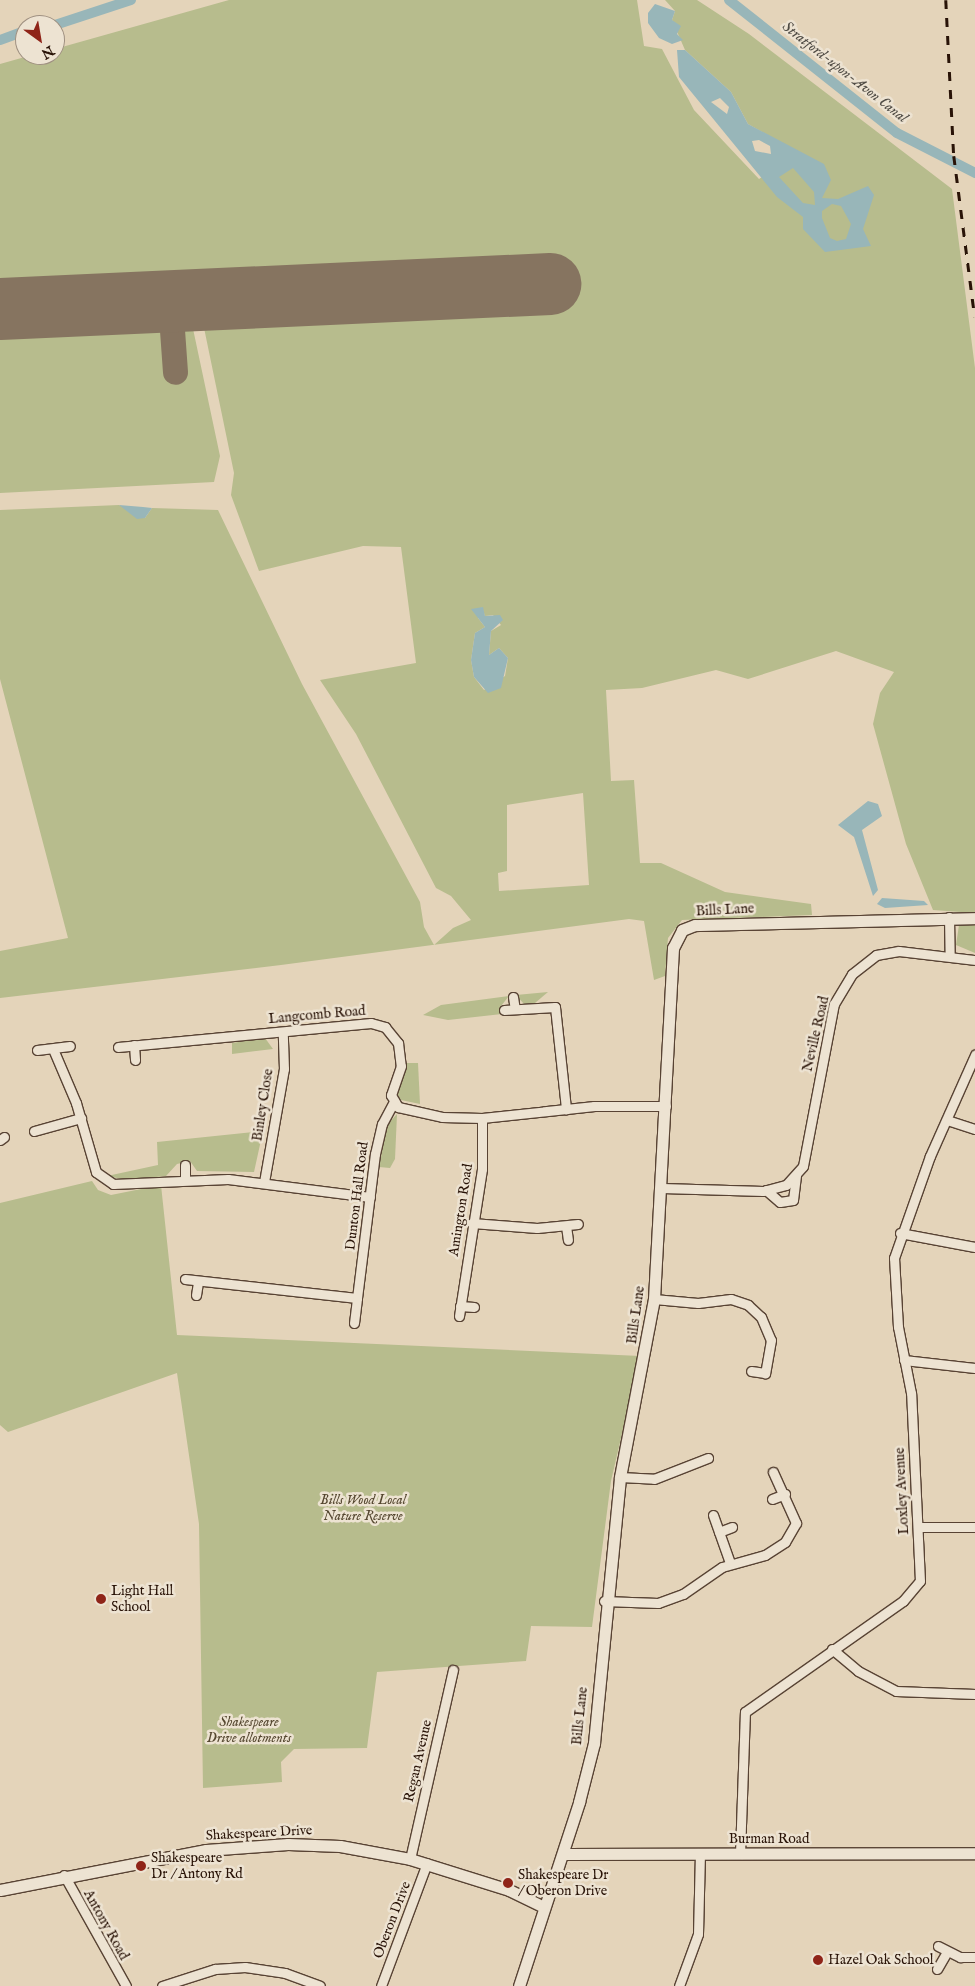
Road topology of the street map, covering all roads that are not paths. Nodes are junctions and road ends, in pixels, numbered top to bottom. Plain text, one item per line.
1 (949, 917) junction
2 (975, 918) edge
3 (950, 956) junction
4 (975, 960) edge
5 (513, 997) dead end
6 (515, 1009) junction
7 (504, 1010) dead end
8 (283, 1032) junction
9 (70, 1046) dead end
10 (134, 1046) junction
11 (118, 1047) dead end
12 (54, 1049) junction
13 (37, 1050) dead end
14 (975, 1055) edge
15 (135, 1060) dead end
16 (394, 1101) junction
17 (666, 1106) junction
18 (566, 1109) junction
19 (81, 1118) junction
20 (482, 1118) junction
21 (947, 1120) junction
22 (975, 1129) edge
23 (34, 1131) dead end
24 (185, 1165) dead end
25 (796, 1175) junction
26 (185, 1178) junction
27 (264, 1182) junction
28 (662, 1188) junction
29 (766, 1190) junction
30 (370, 1197) junction
31 (472, 1223) junction
32 (578, 1224) dead end
33 (566, 1226) junction
34 (900, 1233) junction
35 (568, 1240) dead end
36 (975, 1247) edge
37 (185, 1280) dead end
38 (198, 1282) junction
39 (196, 1295) dead end
40 (357, 1298) junction
41 (654, 1299) junction
42 (460, 1306) junction
43 (474, 1306) dead end
44 (459, 1316) dead end
45 (354, 1323) dead end
46 (904, 1360) junction
47 (975, 1368) edge
48 (751, 1371) dead end
49 (708, 1458) dead end
50 (773, 1472) dead end
51 (620, 1477) junction
52 (785, 1494) junction
53 (772, 1499) dead end
54 (713, 1515) dead end
55 (975, 1526) edge
56 (732, 1527) dead end
57 (918, 1527) junction
58 (719, 1532) junction
59 (730, 1563) junction
60 (604, 1601) junction
61 (832, 1649) junction
62 (453, 1670) dead end
63 (975, 1694) edge
64 (975, 1853) edge
65 (563, 1854) junction
66 (700, 1854) junction
67 (740, 1854) junction
68 (410, 1859) junction
69 (427, 1863) junction
70 (64, 1876) junction
71 (0, 1890) edge
72 (544, 1907) junction
73 (938, 1946) dead end
74 (947, 1952) junction
75 (975, 1957) edge
76 (937, 1969) dead end
77 (126, 1986) edge
78 (162, 1986) edge
79 (320, 1986) edge
80 (381, 1986) edge
81 (519, 1986) edge
82 (679, 1986) edge

1 - 2 street, Bills Lane
1 - 3 street
1 - 17 street, Bills Lane
3 - 4 street, Neville Road
3 - 25 street, Neville Road
5 - 6 street
6 - 7 street
6 - 18 street
8 - 10 street, Langcomb Road
8 - 16 street, Langcomb Road
8 - 27 street, Binley Close
9 - 12 street
10 - 11 street, Langcomb Road
10 - 15 street
12 - 13 street
12 - 19 street
14 - 21 street, Loxley Avenue
16 - 20 street
16 - 30 street, Dunton Hall Road
17 - 18 street
17 - 28 street, Bills Lane
18 - 20 street
19 - 23 street
19 - 26 street
20 - 31 street, Amington Road
21 - 22 street
21 - 34 street, Loxley Avenue
24 - 26 street
25 - 29 street, Neville Road
25 - 29 street, Neville Road
26 - 27 street
27 - 30 street
28 - 29 street, Neville Road
28 - 41 street, Bills Lane
30 - 40 street, Dunton Hall Road
31 - 33 street
31 - 42 street, Amington Road
32 - 33 street
33 - 35 street
34 - 36 street
34 - 46 street, Loxley Avenue
37 - 38 street
38 - 39 street
38 - 40 street
40 - 45 street, Dunton Hall Road
41 - 48 street
41 - 51 street, Bills Lane
42 - 43 street
42 - 44 street, Amington Road
46 - 47 street
46 - 57 street, Loxley Avenue
49 - 51 street
50 - 52 street
51 - 60 street, Bills Lane
52 - 53 street
52 - 59 street
54 - 58 street
55 - 57 street
56 - 58 street
57 - 61 street, Loxley Avenue
58 - 59 street
59 - 60 street
60 - 65 street, Bills Lane
61 - 63 street
61 - 67 street, Loxley Avenue
62 - 68 street, Regan Avenue
64 - 67 street, Burman Road
65 - 66 street, Burman Road
65 - 72 street, Bills Lane
66 - 67 street, Burman Road
66 - 82 street
68 - 69 street, Shakespeare Drive
68 - 70 street, Shakespeare Drive
69 - 72 street, Shakespeare Drive
69 - 80 street, Oberon Drive
70 - 71 street, Shakespeare Drive
70 - 77 street, Antony Road
72 - 81 street, Bills Lane
73 - 74 street
74 - 75 street
74 - 76 street
78 - 79 street

